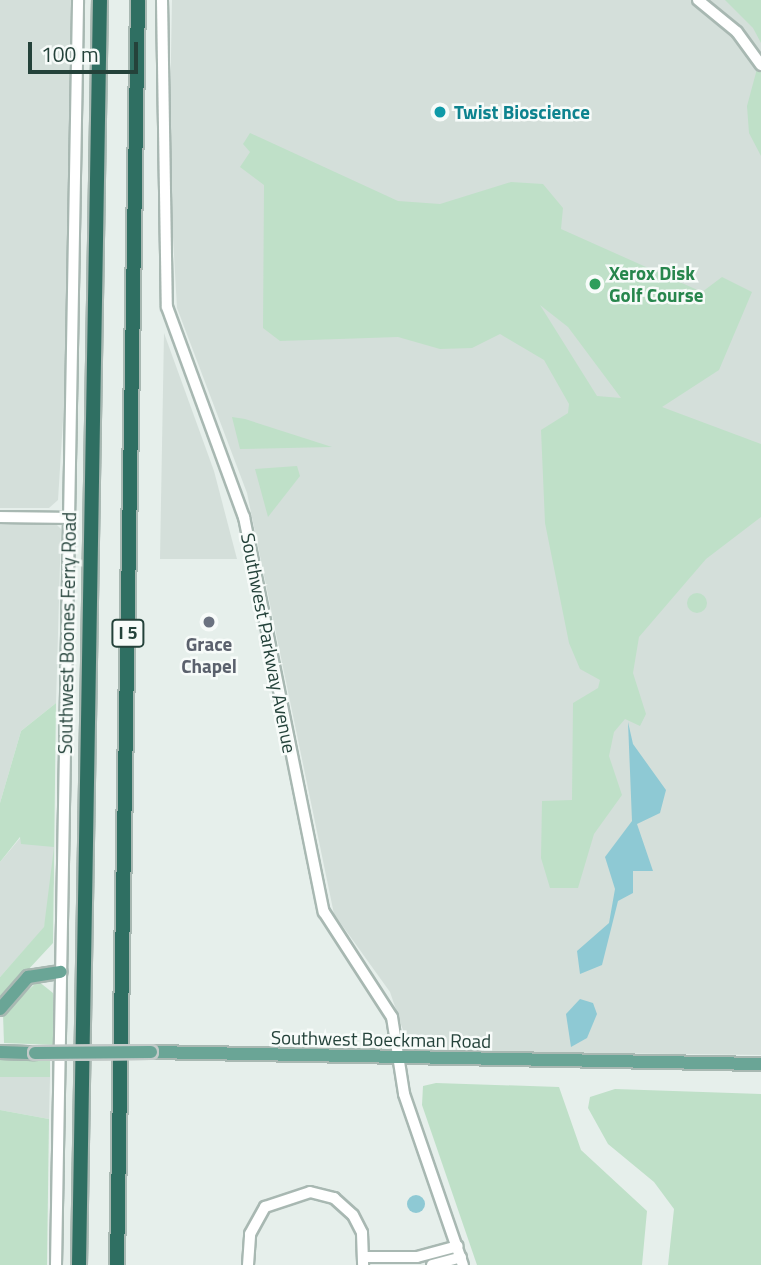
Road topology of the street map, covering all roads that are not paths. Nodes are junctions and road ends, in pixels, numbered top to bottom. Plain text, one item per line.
1 (78, 0) edge
2 (100, 0) edge
3 (138, 0) edge
4 (162, 0) edge
5 (698, 0) edge
6 (761, 65) edge
7 (0, 517) edge
8 (70, 518) junction
9 (61, 972) junction
10 (0, 1009) edge
11 (0, 1052) edge
12 (400, 1061) junction
13 (761, 1064) edge
14 (461, 1256) edge
15 (364, 1263) edge
16 (56, 1265) edge
17 (79, 1265) edge
18 (117, 1265) edge
19 (248, 1265) edge
20 (432, 1265) edge

1 - 8 street, Southwest Boones Ferry Road
2 - 17 highway, I 5
3 - 18 highway, I 5
4 - 12 street, Southwest Parkway Avenue
5 - 6 street
7 - 8 street
8 - 9 street, Southwest Boones Ferry Road
9 - 10 main road
9 - 16 street, Southwest Boones Ferry Road
11 - 12 main road, Southwest Boeckman Road, bridge
12 - 13 main road, Southwest Boeckman Road
12 - 14 street, Southwest Parkway Avenue
14 - 15 street
14 - 20 street
15 - 19 street

